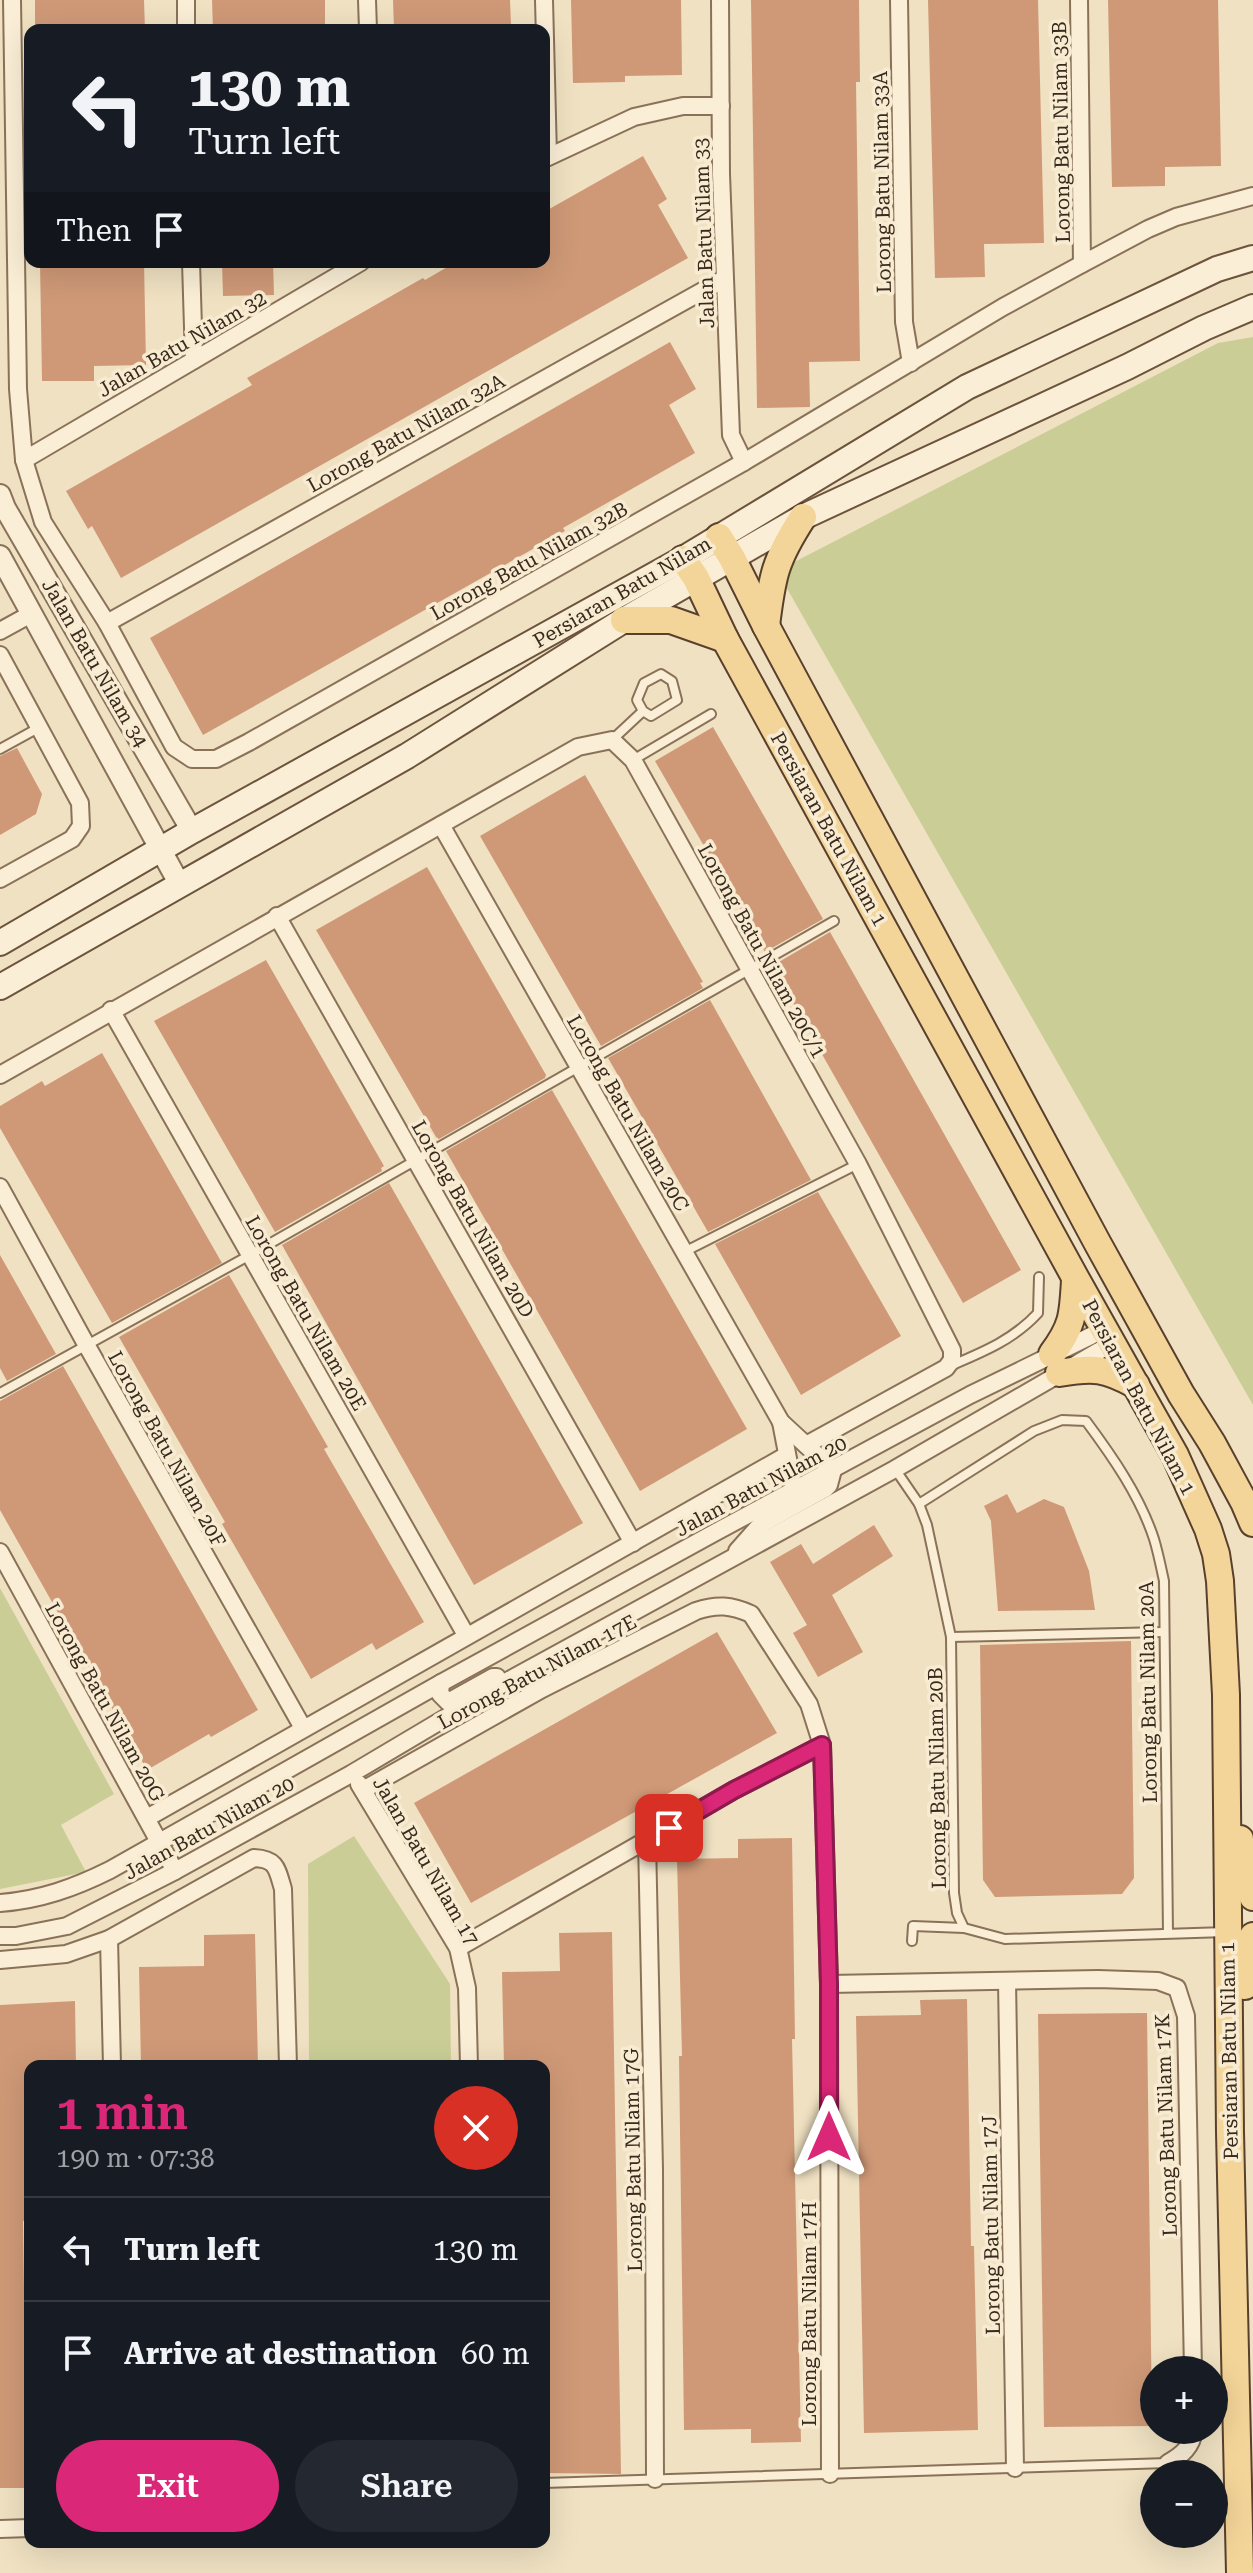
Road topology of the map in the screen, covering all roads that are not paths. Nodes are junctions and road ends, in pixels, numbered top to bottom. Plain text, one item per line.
1 (12, 0) edge
2 (186, 0) edge
3 (367, 0) edge
4 (544, 0) edge
5 (720, 0) edge
6 (899, 0) edge
7 (1079, 0) edge
8 (186, 24) edge
9 (368, 24) edge
10 (544, 24) edge
11 (721, 106) junction
12 (550, 156) edge
13 (1253, 196) edge
14 (1253, 258) edge
15 (1082, 264) junction
16 (191, 268) edge
17 (351, 268) edge
18 (724, 279) junction
19 (1253, 307) edge
20 (194, 360) junction
21 (911, 363) junction
22 (24, 460) junction
23 (744, 462) junction
24 (0, 495) edge
25 (803, 517) junction
26 (726, 547) junction
27 (0, 556) edge
28 (689, 569) junction
29 (44, 574) junction
30 (31, 614) junction
31 (624, 620) junction
32 (73, 622) junction
33 (107, 623) junction
34 (766, 626) junction
35 (0, 631) edge
36 (725, 639) junction
37 (0, 655) edge
38 (643, 711) junction
39 (711, 714) dead end
40 (40, 727) junction
41 (612, 740) junction
42 (0, 749) edge
43 (633, 760) junction
44 (441, 825) junction
45 (192, 831) junction
46 (161, 850) junction
47 (0, 879) edge
48 (180, 885) junction
49 (277, 916) junction
50 (834, 921) dead end
51 (0, 943) edge
52 (748, 970) junction
53 (0, 987) edge
54 (111, 1010) junction
55 (578, 1065) junction
56 (0, 1075) edge
57 (416, 1159) junction
58 (858, 1164) junction
59 (0, 1187) edge
60 (1098, 1244) junction
61 (684, 1252) junction
62 (250, 1255) junction
63 (1039, 1277) dead end
64 (1076, 1279) junction
65 (1110, 1335) junction
66 (87, 1346) junction
67 (949, 1364) junction
68 (1055, 1364) junction
69 (1136, 1385) junction
70 (0, 1393) edge
71 (1181, 1394) junction
72 (781, 1422) junction
73 (806, 1445) junction
74 (787, 1455) junction
75 (895, 1469) junction
76 (833, 1470) junction
77 (794, 1490) junction
78 (919, 1504) junction
79 (1253, 1523) edge
80 (633, 1543) junction
81 (0, 1552) edge
82 (734, 1556) junction
83 (735, 1607) joint
84 (1163, 1632) junction
85 (466, 1635) junction
86 (951, 1637) junction
87 (511, 1679) junction
88 (441, 1683) junction
89 (1226, 1695) junction
90 (303, 1728) junction
91 (822, 1745) junction
92 (351, 1774) junction
93 (363, 1790) junction
94 (147, 1818) junction
95 (647, 1840) junction
96 (160, 1842) junction
97 (175, 1871) junction
98 (1253, 1897) edge
99 (0, 1903) edge
100 (964, 1928) junction
101 (1168, 1933) junction
102 (1240, 1934) edge
103 (0, 1936) edge
104 (109, 1939) junction
105 (912, 1941) dead end
106 (458, 1948) junction
107 (0, 1960) edge
108 (1007, 1981) junction
109 (829, 1984) junction
110 (112, 2060) edge
111 (288, 2060) edge
112 (469, 2060) edge
113 (1193, 2356) edge
114 (1190, 2444) edge
115 (1173, 2460) edge
116 (1140, 2464) edge
117 (1015, 2468) junction
118 (830, 2474) junction
119 (655, 2479) junction
120 (550, 2483) edge
121 (24, 2528) edge
122 (0, 2529) edge
123 (1240, 2573) edge

1 - 22 street, Lorong Batu Nilam 32B
2 - 8 street
3 - 9 street
4 - 10 street
5 - 11 street, Jalan Batu Nilam 33
6 - 21 street, Lorong Batu Nilam 33A
7 - 15 street, Lorong Batu Nilam 33B
11 - 12 street
11 - 18 street, Jalan Batu Nilam 33
13 - 15 street, Lorong Batu Nilam 32B
14 - 26 main road, Persiaran Batu Nilam
15 - 21 street, Lorong Batu Nilam 32B
16 - 20 street
17 - 20 street, Jalan Batu Nilam 32
18 - 23 street, Jalan Batu Nilam 33
18 - 33 street, Lorong Batu Nilam 32A
19 - 25 main road, Persiaran Batu Nilam
20 - 22 street, Jalan Batu Nilam 32
21 - 23 street, Lorong Batu Nilam 32B
22 - 33 street, Lorong Batu Nilam 32B
23 - 33 street, Lorong Batu Nilam 32B
24 - 29 street, Jalan Batu Nilam 34
25 - 26 main road, Persiaran Batu Nilam
25 - 34 main road
26 - 28 main road, Persiaran Batu Nilam
26 - 34 main road, Persiaran Batu Nilam 1
27 - 30 street, Jalan Batu Nilam 34
28 - 31 main road, Persiaran Batu Nilam
28 - 36 main road, Persiaran Batu Nilam 1
28 - 45 main road, Persiaran Batu Nilam
29 - 30 street
29 - 32 street, Jalan Batu Nilam 34
30 - 32 street
30 - 35 street
30 - 46 street, Jalan Batu Nilam 34
31 - 36 main road
31 - 48 main road, Persiaran Batu Nilam
32 - 45 street, Jalan Batu Nilam 34
34 - 60 main road, Persiaran Batu Nilam 1
36 - 64 main road, Persiaran Batu Nilam 1
37 - 40 street
38 - 38 lane
38 - 41 lane
39 - 43 lane
40 - 42 lane
40 - 47 street
41 - 43 street, Lorong Batu Nilam 20C/1
41 - 44 street
43 - 52 street, Lorong Batu Nilam 20C/1
44 - 49 street
44 - 55 street, Lorong Batu Nilam 20C
45 - 46 main road, Persiaran Batu Nilam
46 - 48 street, Jalan Batu Nilam 34
46 - 51 main road, Persiaran Batu Nilam
48 - 53 main road, Persiaran Batu Nilam
49 - 54 street
49 - 57 street, Lorong Batu Nilam 20D
50 - 52 lane
52 - 55 lane
52 - 58 street, Lorong Batu Nilam 20C/1
54 - 56 street
54 - 62 street, Lorong Batu Nilam 20E
55 - 57 lane
55 - 61 street, Lorong Batu Nilam 20C
57 - 62 lane
57 - 80 street, Lorong Batu Nilam 20D
58 - 61 lane
58 - 67 street, Lorong Batu Nilam 20C/1
59 - 66 street, Lorong Batu Nilam 20F
60 - 65 main road
60 - 71 main road, Persiaran Batu Nilam 1
61 - 72 street, Lorong Batu Nilam 20C
62 - 66 lane
62 - 85 street, Lorong Batu Nilam 20E
63 - 67 lane
64 - 65 main road, Persiaran Batu Nilam 1
64 - 68 main road
65 - 68 street, Jalan Batu Nilam 20
65 - 69 main road, Persiaran Batu Nilam 1
65 - 71 main road
66 - 70 lane
66 - 90 street, Lorong Batu Nilam 20F
67 - 73 street
68 - 69 main road
68 - 75 street, Jalan Batu Nilam 20
68 - 76 street, Jalan Batu Nilam 20
69 - 89 main road, Persiaran Batu Nilam 1
71 - 79 main road, Persiaran Batu Nilam 1
72 - 73 street
72 - 74 street
73 - 76 street
74 - 77 street
74 - 80 street
75 - 78 lane, Lorong Batu Nilam 20B
75 - 82 street, Jalan Batu Nilam 20
76 - 77 street, Jalan Batu Nilam 20
76 - 82 street
77 - 88 street, Jalan Batu Nilam 20
78 - 84 lane, Lorong Batu Nilam 20A
78 - 86 lane, Lorong Batu Nilam 20B
80 - 85 street
81 - 94 street, Lorong Batu Nilam 20G
82 - 87 street, Jalan Batu Nilam 20
83 - 91 street, Lorong Batu Nilam 17H
83 - 93 street, Lorong Batu Nilam 17E
84 - 86 lane
84 - 101 lane, Lorong Batu Nilam 20A
85 - 90 street
86 - 100 lane, Lorong Batu Nilam 20B
87 - 88 street, Jalan Batu Nilam 20
87 - 92 street, Jalan Batu Nilam 20
88 - 96 street, Jalan Batu Nilam 20
89 - 98 main road
89 - 102 main road, Persiaran Batu Nilam 1
90 - 94 street
91 - 95 street
91 - 109 street, Lorong Batu Nilam 17H
92 - 93 street, Jalan Batu Nilam 17
92 - 97 street, Jalan Batu Nilam 20
93 - 106 street, Jalan Batu Nilam 17
94 - 96 street, Lorong Batu Nilam 20G
95 - 106 street
95 - 119 street, Lorong Batu Nilam 17G
96 - 97 street, Lorong Batu Nilam 20G
96 - 99 street, Jalan Batu Nilam 20
97 - 103 street, Jalan Batu Nilam 20
100 - 101 lane
100 - 105 lane
101 - 102 lane
102 - 123 main road, Persiaran Batu Nilam 1
104 - 107 street
104 - 110 street
104 - 111 street
106 - 112 street, Jalan Batu Nilam 17
108 - 109 street, Lorong Batu Nilam 17K
108 - 113 street, Lorong Batu Nilam 17K
108 - 117 street, Lorong Batu Nilam 17J
109 - 118 street, Lorong Batu Nilam 17H
114 - 115 street
116 - 117 lane
117 - 118 lane
118 - 119 lane
119 - 120 lane
121 - 122 street

